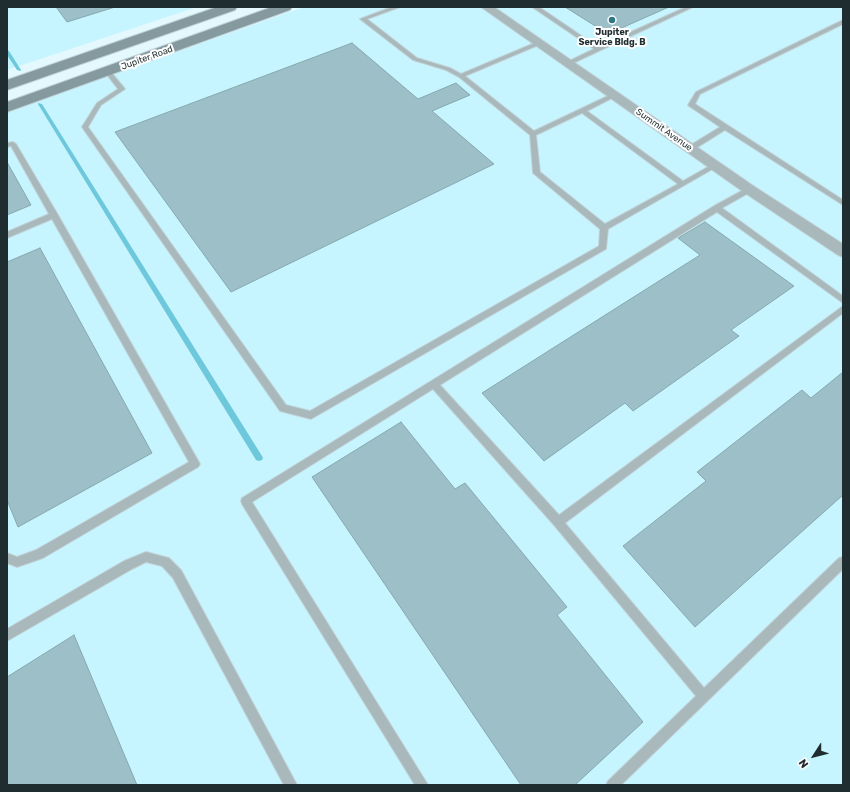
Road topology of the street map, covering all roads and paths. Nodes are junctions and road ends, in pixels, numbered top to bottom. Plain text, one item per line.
1 (230, 7) edge
2 (285, 7) edge
3 (397, 7) edge
4 (487, 7) edge
5 (535, 7) edge
6 (690, 7) edge
7 (843, 22) edge
8 (539, 43) junction
9 (597, 50) junction
10 (95, 55) junction
11 (568, 63) junction
12 (108, 72) junction
13 (461, 76) junction
14 (7, 85) edge
15 (614, 94) junction
16 (7, 107) edge
17 (582, 110) junction
18 (724, 127) junction
19 (533, 134) junction
20 (7, 145) edge
21 (691, 148) junction
22 (715, 166) junction
23 (683, 184) junction
24 (750, 190) junction
25 (843, 203) edge
26 (717, 208) junction
27 (54, 215) junction
28 (604, 228) junction
29 (7, 235) edge
30 (843, 251) edge
31 (843, 300) edge
32 (843, 309) edge
33 (434, 384) junction
34 (558, 522) junction
35 (7, 558) edge
36 (843, 562) edge
37 (7, 635) edge
38 (704, 697) junction
39 (291, 785) edge
40 (422, 785) edge
41 (612, 785) edge

1 - 10 main road, Jupiter Road
2 - 12 main road, Jupiter Road
3 - 13 lane
4 - 8 street, Summit Avenue
5 - 9 lane
6 - 9 lane
7 - 18 lane
8 - 11 street, Summit Avenue
8 - 13 lane
9 - 11 lane
10 - 12 main road
10 - 14 main road, Jupiter Road
11 - 15 street, Summit Avenue
12 - 16 main road, Jupiter Road
12 - 28 lane
13 - 19 lane
15 - 17 lane
15 - 21 street, Summit Avenue
17 - 19 lane
17 - 23 lane
18 - 21 lane
18 - 25 lane
19 - 28 lane
20 - 27 lane
21 - 22 street, Summit Avenue
22 - 23 lane
22 - 24 street, Summit Avenue
23 - 28 lane
24 - 26 lane
24 - 30 street, Summit Avenue
26 - 31 lane
26 - 33 lane
27 - 29 lane
27 - 35 lane
32 - 34 lane
33 - 34 lane
33 - 40 lane
34 - 38 lane
36 - 38 lane
37 - 39 lane
38 - 41 lane

